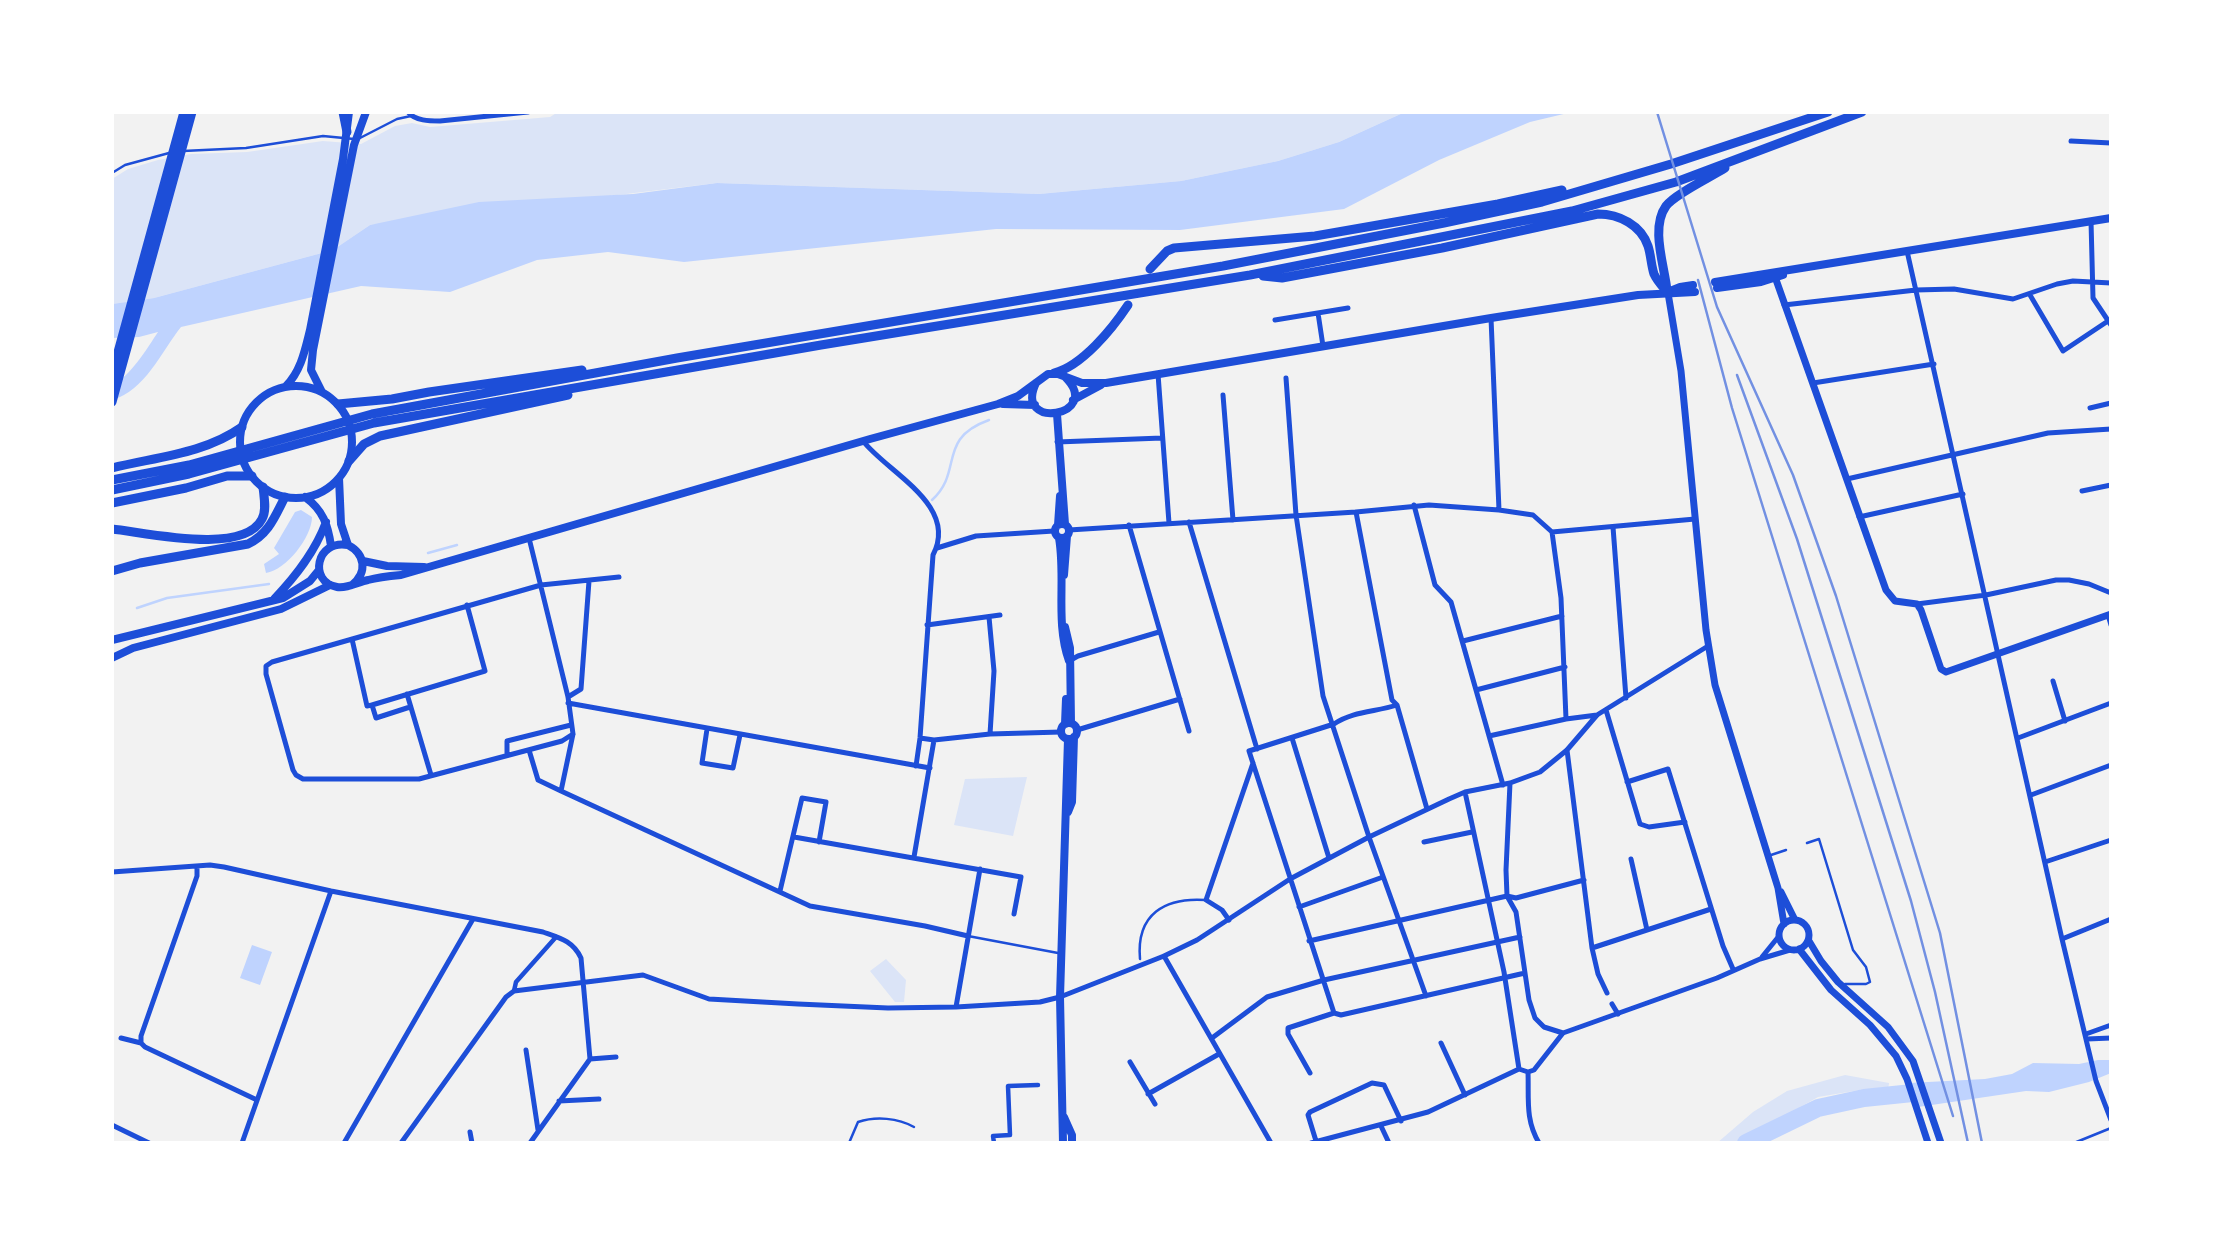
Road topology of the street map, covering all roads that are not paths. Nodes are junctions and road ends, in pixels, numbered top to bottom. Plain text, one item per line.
1 (184, 112) edge
2 (192, 112) edge
3 (343, 112) edge
4 (349, 112) edge
5 (366, 112) edge
6 (528, 112) edge
7 (1828, 112) edge
8 (1862, 112) edge
9 (410, 114) edge
10 (353, 132) junction
11 (181, 138) junction
12 (2071, 141) dead end
13 (2111, 143) edge
14 (1748, 155) junction
15 (1642, 171) junction
16 (112, 173) edge
17 (2111, 218) edge
18 (2091, 221) junction
19 (1315, 236) junction
20 (1306, 249) junction
21 (1907, 251) junction
22 (1150, 269) dead end
23 (1250, 275) junction
24 (1775, 276) junction
25 (2094, 282) junction
26 (2111, 283) edge
27 (1716, 285) dead end
28 (1694, 288) dead end
29 (1916, 290) junction
30 (1668, 293) junction
31 (2030, 295) junction
32 (1128, 305) dead end
33 (1784, 305) junction
34 (1348, 308) dead end
35 (1318, 313) junction
36 (1491, 318) junction
37 (1275, 320) dead end
38 (2109, 323) edge
39 (1323, 346) junction
40 (677, 358) junction
41 (1934, 364) junction
42 (678, 370) junction
43 (1054, 373) junction
44 (112, 374) edge
45 (1158, 374) junction
46 (1066, 378) junction
47 (1286, 378) dead end
48 (1036, 383) junction
49 (1106, 383) junction
50 (1813, 383) junction
51 (286, 386) junction
52 (322, 392) junction
53 (1223, 395) dead end
54 (1073, 400) junction
55 (112, 402) edge
56 (2111, 403) edge
57 (998, 404) junction
58 (1035, 405) junction
59 (341, 407) junction
60 (2090, 408) dead end
61 (1056, 414) junction
62 (242, 427) junction
63 (2111, 429) edge
64 (1163, 438) junction
65 (863, 441) junction
66 (1057, 442) junction
67 (1952, 455) junction
68 (349, 461) junction
69 (112, 468) edge
70 (252, 477) junction
71 (339, 478) junction
72 (1847, 479) junction
73 (112, 480) edge
74 (2111, 485) edge
75 (263, 487) junction
76 (112, 490) edge
77 (2082, 491) dead end
78 (1963, 494) junction
79 (285, 496) junction
80 (305, 497) junction
81 (112, 503) edge
82 (1414, 505) junction
83 (1499, 510) junction
84 (1356, 512) junction
85 (1296, 515) junction
86 (1859, 517) junction
87 (1695, 519) junction
88 (1233, 520) junction
89 (326, 522) junction
90 (1189, 522) junction
91 (1169, 523) junction
92 (1129, 525) junction
93 (1613, 527) junction
94 (112, 529) edge
95 (1062, 531) junction
96 (1552, 532) junction
97 (529, 538) junction
98 (348, 545) junction
99 (331, 546) junction
100 (937, 548) junction
101 (363, 561) junction
102 (424, 567) junction
103 (319, 570) junction
104 (112, 571) edge
105 (619, 577) dead end
106 (589, 581) junction
107 (330, 585) junction
108 (352, 585) junction
109 (541, 585) junction
110 (2111, 593) edge
111 (1986, 595) junction
112 (274, 599) junction
113 (467, 604) junction
114 (1917, 604) junction
115 (1000, 615) dead end
116 (2109, 615) edge
117 (1562, 616) junction
118 (989, 617) junction
119 (927, 625) junction
120 (2111, 625) edge
121 (1159, 632) junction
122 (352, 639) junction
123 (112, 640) edge
124 (1463, 641) junction
125 (1708, 646) junction
126 (1998, 654) junction
127 (112, 658) edge
128 (1069, 661) junction
129 (1565, 667) junction
130 (2053, 681) dead end
131 (1476, 690) junction
132 (407, 694) junction
133 (1626, 698) junction
134 (1180, 699) junction
135 (568, 700) junction
136 (2111, 703) edge
137 (372, 705) junction
138 (1397, 705) junction
139 (410, 707) junction
140 (1606, 710) junction
141 (1597, 715) junction
142 (1566, 719) junction
143 (2065, 721) junction
144 (571, 724) junction
145 (1334, 724) junction
146 (707, 729) junction
147 (1069, 731) junction
148 (1189, 732) dead end
149 (573, 734) junction
150 (990, 734) junction
151 (740, 735) junction
152 (1489, 736) junction
153 (920, 738) junction
154 (1292, 738) junction
155 (2018, 738) junction
156 (934, 740) junction
157 (1256, 749) junction
158 (529, 750) junction
159 (1567, 750) junction
160 (507, 755) junction
161 (1253, 763) junction
162 (2111, 765) edge
163 (916, 766) junction
164 (930, 768) junction
165 (431, 775) junction
166 (1627, 782) junction
167 (1507, 784) junction
168 (561, 790) junction
169 (1465, 792) junction
170 (2031, 795) junction
171 (1427, 809) junction
172 (1685, 822) junction
173 (1472, 832) junction
174 (794, 837) junction
175 (1369, 837) junction
176 (2111, 840) edge
177 (819, 842) junction
178 (1424, 842) dead end
179 (1807, 843) dead end
180 (1786, 850) dead end
181 (1768, 856) junction
182 (914, 857) junction
183 (1329, 858) junction
184 (1631, 859) dead end
185 (2045, 862) junction
186 (197, 866) junction
187 (980, 869) junction
188 (112, 872) edge
189 (1383, 877) junction
190 (1290, 879) junction
191 (1584, 880) junction
192 (1778, 888) junction
193 (331, 891) junction
194 (780, 891) junction
195 (1507, 896) junction
196 (1206, 900) junction
197 (1487, 901) junction
198 (1299, 907) junction
199 (1712, 909) junction
200 (1014, 914) dead end
201 (473, 919) junction
202 (1795, 919) junction
203 (2111, 919) edge
204 (1228, 920) junction
205 (1398, 920) junction
206 (1784, 923) junction
207 (1647, 930) junction
208 (968, 936) junction
209 (1779, 936) junction
210 (556, 937) junction
211 (1520, 937) junction
212 (2062, 939) junction
213 (1310, 941) junction
214 (1809, 941) junction
215 (1496, 943) junction
216 (1592, 948) junction
217 (1799, 949) junction
218 (1790, 950) junction
219 (1061, 953) junction
220 (1164, 956) junction
221 (1140, 959) dead end
222 (1760, 959) junction
223 (1412, 961) junction
224 (1733, 969) junction
225 (1525, 974) junction
226 (1505, 978) junction
227 (1324, 980) junction
228 (581, 982) junction
229 (1838, 982) junction
230 (514, 991) junction
231 (1607, 993) dead end
232 (1426, 996) junction
233 (1060, 997) junction
234 (1612, 1004) dead end
235 (956, 1007) junction
236 (1334, 1013) junction
237 (1618, 1014) junction
238 (2111, 1025) edge
239 (1563, 1033) junction
240 (2086, 1037) junction
241 (121, 1038) dead end
242 (1212, 1038) junction
243 (2111, 1038) edge
244 (141, 1043) junction
245 (1441, 1043) dead end
246 (526, 1051) dead end
247 (1219, 1054) junction
248 (616, 1057) dead end
249 (590, 1059) junction
250 (1130, 1062) dead end
251 (1519, 1069) junction
252 (1528, 1072) junction
253 (1310, 1073) dead end
254 (1038, 1085) dead end
255 (1148, 1094) junction
256 (1465, 1095) junction
257 (599, 1099) dead end
258 (257, 1100) junction
259 (559, 1101) junction
260 (1155, 1104) dead end
261 (1063, 1115) junction
262 (2111, 1120) edge
263 (1401, 1121) junction
264 (112, 1125) edge
265 (1381, 1126) junction
266 (914, 1127) dead end
267 (2111, 1128) edge
268 (538, 1130) junction
269 (470, 1132) dead end
270 (244, 1142) edge
271 (1313, 1142) edge
272 (149, 1143) edge
273 (344, 1143) edge
274 (401, 1143) edge
275 (472, 1143) edge
276 (530, 1143) edge
277 (849, 1143) edge
278 (994, 1143) edge
279 (1063, 1143) edge
280 (1072, 1143) edge
281 (1271, 1143) edge
282 (1389, 1143) edge
283 (1539, 1143) edge
284 (1928, 1143) edge
285 (1941, 1143) edge
286 (2074, 1143) edge

1 - 11 highway
2 - 11 highway
3 - 10 highway
4 - 10 main road
5 - 10 main road
6 - 9 street
7 - 15 highway
8 - 14 highway
9 - 16 lane
10 - 51 main road
10 - 52 main road
11 - 44 highway
11 - 55 highway
12 - 13 street
14 - 23 highway
14 - 30 highway
15 - 19 highway
15 - 20 highway
17 - 18 main road
18 - 21 main road
18 - 25 street
19 - 20 highway
19 - 22 highway
20 - 40 highway
21 - 24 main road
21 - 29 street
23 - 30 highway
23 - 42 highway
24 - 27 main road
24 - 33 street
25 - 26 street
25 - 31 street
25 - 38 street
28 - 30 main road
29 - 31 street
29 - 33 street
29 - 41 street
30 - 36 main road
30 - 87 street
31 - 38 street
32 - 43 highway
33 - 50 street
34 - 35 street
35 - 37 street
35 - 39 street
36 - 39 main road
36 - 83 street
39 - 45 main road
40 - 59 highway
40 - 73 highway
41 - 50 street
41 - 67 street
42 - 68 highway
42 - 76 highway
43 - 46 main road
43 - 48 main road
45 - 49 main road
45 - 64 street
46 - 49 main road
46 - 54 main road
47 - 85 street
48 - 57 main road
48 - 58 main road
49 - 54 main road
50 - 72 street
51 - 52 main road
51 - 62 main road
52 - 59 main road
53 - 88 street
54 - 61 main road
56 - 60 street
57 - 58 main road
57 - 65 main road
58 - 61 main road
59 - 68 main road
61 - 66 main road
62 - 69 highway
62 - 70 main road
63 - 67 street
64 - 66 street
64 - 91 street
65 - 97 main road
65 - 100 street
66 - 95 main road
67 - 72 street
67 - 78 street
68 - 71 main road
70 - 75 main road
70 - 81 highway
71 - 80 main road
71 - 98 main road
72 - 86 street
74 - 77 street
75 - 79 main road
75 - 94 highway
78 - 86 street
78 - 111 street
79 - 80 main road
79 - 104 highway
80 - 89 main road
82 - 83 street
82 - 84 street
82 - 124 street
83 - 96 street
84 - 85 street
84 - 138 street
85 - 88 street
85 - 145 street
86 - 114 street
87 - 93 street
87 - 125 street
88 - 90 street
89 - 99 main road
89 - 112 main road
90 - 91 street
90 - 157 street
91 - 92 street
92 - 95 street
92 - 121 street
93 - 96 street
93 - 133 street
95 - 100 street
95 - 128 main road
96 - 117 street
97 - 102 main road
97 - 109 street
98 - 99 main road
98 - 101 main road
99 - 103 main road
100 - 119 street
101 - 102 main road
101 - 108 main road
102 - 108 main road
103 - 107 main road
103 - 112 main road
105 - 106 street
106 - 109 street
106 - 135 street
107 - 108 main road
107 - 127 main road
109 - 113 street
109 - 135 street
110 - 111 street
111 - 114 street
111 - 126 street
112 - 123 main road
113 - 122 street
113 - 132 street
114 - 126 street
115 - 118 street
116 - 120 street
116 - 126 street
117 - 124 street
117 - 129 street
118 - 119 street
118 - 150 street
119 - 153 street
121 - 128 street
121 - 134 street
122 - 137 street
122 - 165 street
124 - 131 street
125 - 133 street
125 - 181 street
126 - 155 street
128 - 147 main road
129 - 131 street
129 - 142 street
130 - 143 street
131 - 152 street
132 - 137 street
132 - 139 street
133 - 140 street
134 - 147 street
134 - 148 street
135 - 144 street
135 - 146 street
136 - 143 street
137 - 139 street
138 - 145 street
138 - 171 street
139 - 165 street
140 - 141 street
140 - 166 street
141 - 142 street
141 - 159 street
142 - 152 street
143 - 155 street
144 - 149 street
144 - 160 street
145 - 154 street
145 - 175 street
146 - 151 street
146 - 151 street
147 - 150 street
147 - 219 main road
149 - 158 street
149 - 168 street
150 - 156 street
151 - 163 street
152 - 167 street
153 - 156 street
153 - 163 street
154 - 157 street
154 - 183 street
155 - 170 street
156 - 164 street
157 - 161 street
158 - 160 street
158 - 168 street
159 - 167 street
159 - 191 street
160 - 165 street
161 - 190 street
161 - 196 street
162 - 170 street
163 - 164 street
164 - 182 street
166 - 172 street
166 - 172 street
167 - 169 street
167 - 195 street
168 - 194 street
169 - 171 street
169 - 173 street
170 - 185 street
171 - 175 street
172 - 199 street
173 - 178 street
173 - 197 street
174 - 177 street
174 - 177 street
174 - 194 street
175 - 183 street
175 - 189 street
176 - 185 street
177 - 182 street
179 - 229 lane
180 - 181 lane
181 - 192 street
182 - 187 street
183 - 190 street
184 - 207 street
185 - 212 street
186 - 188 street
186 - 193 street
186 - 244 street
187 - 200 street
187 - 208 street
189 - 198 street
189 - 205 street
190 - 198 street
190 - 204 street
191 - 195 street
191 - 216 street
192 - 202 street
192 - 206 street
193 - 201 street
193 - 258 street
194 - 208 street
195 - 197 street
195 - 211 street
196 - 204 street
196 - 221 lane
197 - 205 street
197 - 215 street
198 - 213 street
199 - 207 street
199 - 224 street
201 - 210 street
201 - 273 street
202 - 206 street
202 - 214 street
203 - 212 street
204 - 220 street
205 - 213 street
205 - 223 street
206 - 209 street
207 - 216 street
208 - 219 lane
208 - 235 street
209 - 218 street
209 - 222 street
210 - 228 street
210 - 230 street
211 - 215 street
211 - 225 street
212 - 240 street
213 - 227 street
214 - 217 street
214 - 229 street
215 - 223 street
215 - 226 street
216 - 231 street
217 - 218 street
217 - 284 street
218 - 222 street
219 - 233 main road
220 - 233 street
220 - 242 street
222 - 224 street
223 - 227 street
223 - 232 street
224 - 237 street
225 - 226 street
225 - 239 street
226 - 232 street
226 - 251 street
227 - 236 street
227 - 242 street
228 - 230 street
228 - 235 street
228 - 249 street
229 - 285 street
230 - 274 street
232 - 236 street
233 - 235 street
233 - 261 main road
234 - 237 street
236 - 253 street
237 - 239 street
238 - 240 street
239 - 252 street
240 - 243 street
240 - 262 street
241 - 244 street
242 - 247 street
244 - 258 street
245 - 256 street
246 - 268 street
247 - 255 street
247 - 281 street
248 - 249 street
249 - 259 street
250 - 255 street
251 - 252 street
251 - 256 street
252 - 283 street
254 - 278 street
255 - 260 street
256 - 263 street
257 - 259 street
258 - 270 street
259 - 268 street
261 - 279 main road
261 - 280 main road
263 - 265 street
263 - 271 street
264 - 272 street
265 - 271 street
265 - 282 street
266 - 277 lane
267 - 286 lane
268 - 276 street
269 - 275 street

